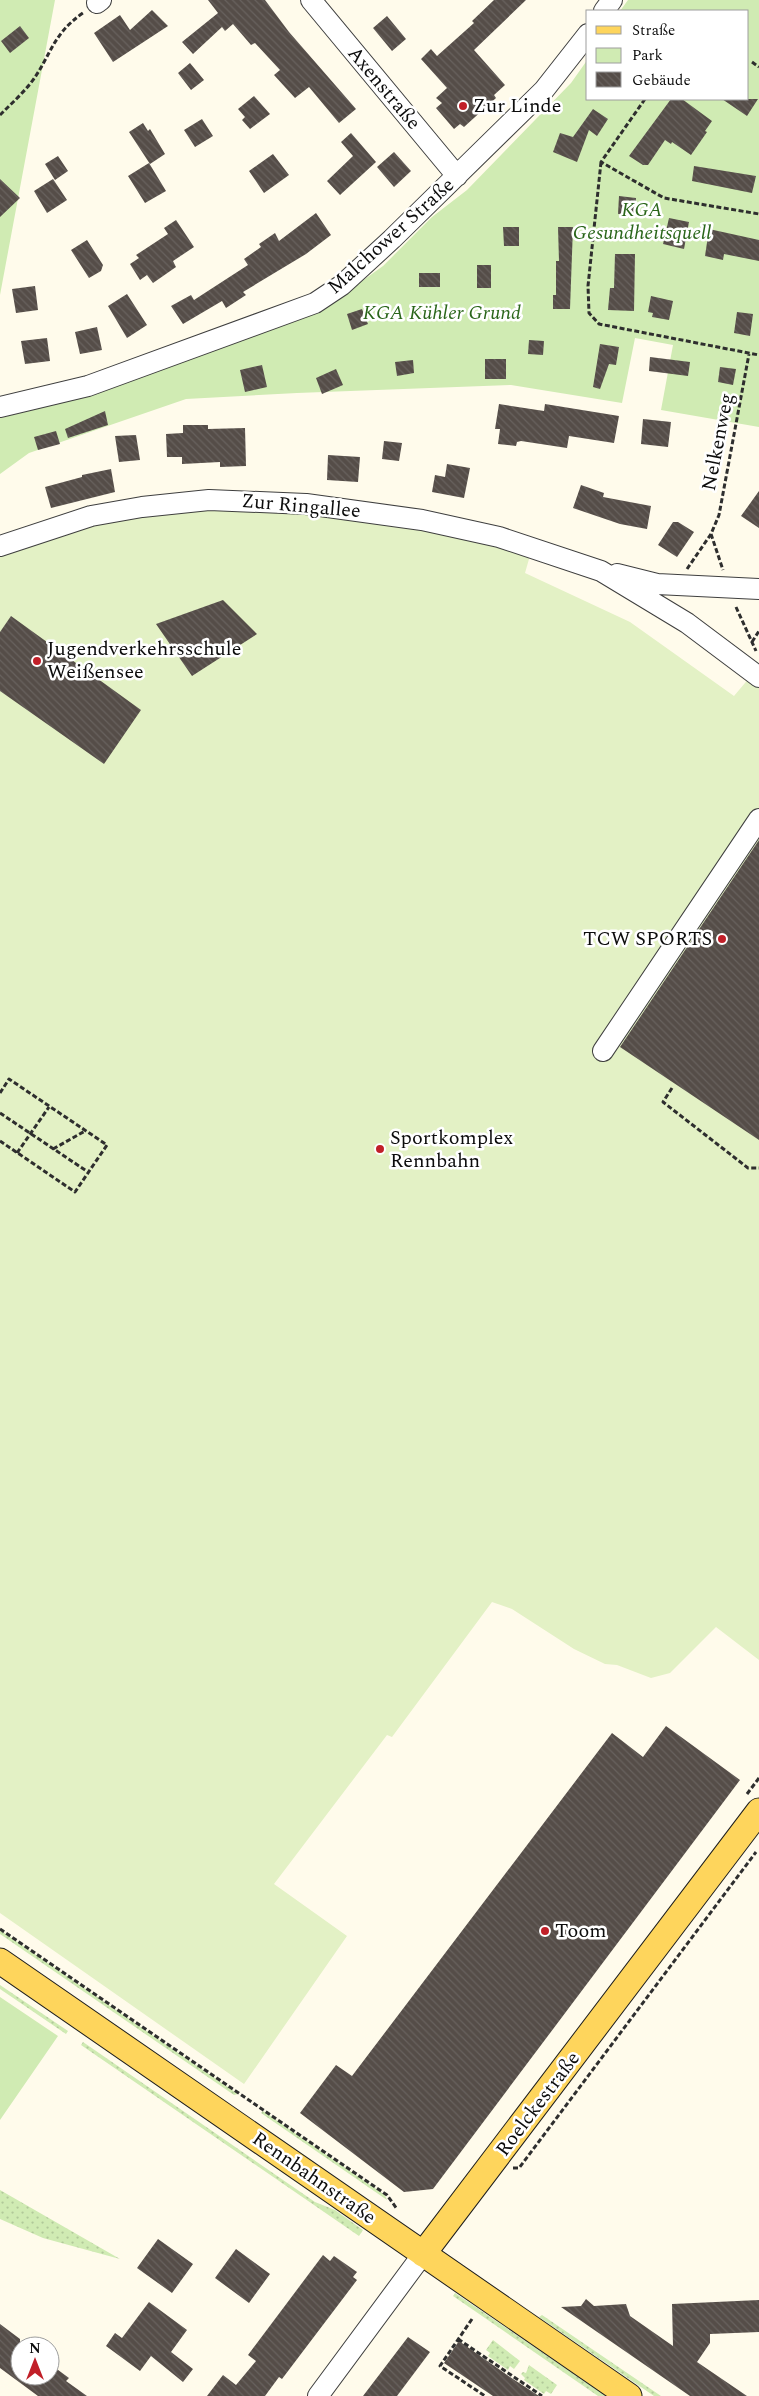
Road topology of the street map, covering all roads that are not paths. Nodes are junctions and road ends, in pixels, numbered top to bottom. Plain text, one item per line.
1 (311, 0) edge
2 (586, 37) edge
3 (457, 176) junction
4 (0, 407) edge
5 (0, 546) edge
6 (601, 571) junction
7 (759, 589) edge
8 (759, 677) edge
9 (759, 818) edge
10 (603, 1052) dead end
11 (759, 1812) edge
12 (0, 1961) edge
13 (423, 2254) junction
14 (318, 2396) edge
15 (629, 2396) edge

1 - 3 street, Axenstraße
2 - 3 street, Malchower Straße
3 - 4 street, Malchower Straße
5 - 6 street, Zur Ringallee
6 - 7 street, Zur Ringallee
6 - 8 street, Zur Ringallee
9 - 10 street
11 - 13 main road, Roelckestraße
12 - 13 main road, Rennbahnstraße
13 - 14 street, Roelckestraße
13 - 15 main road, Rennbahnstraße

